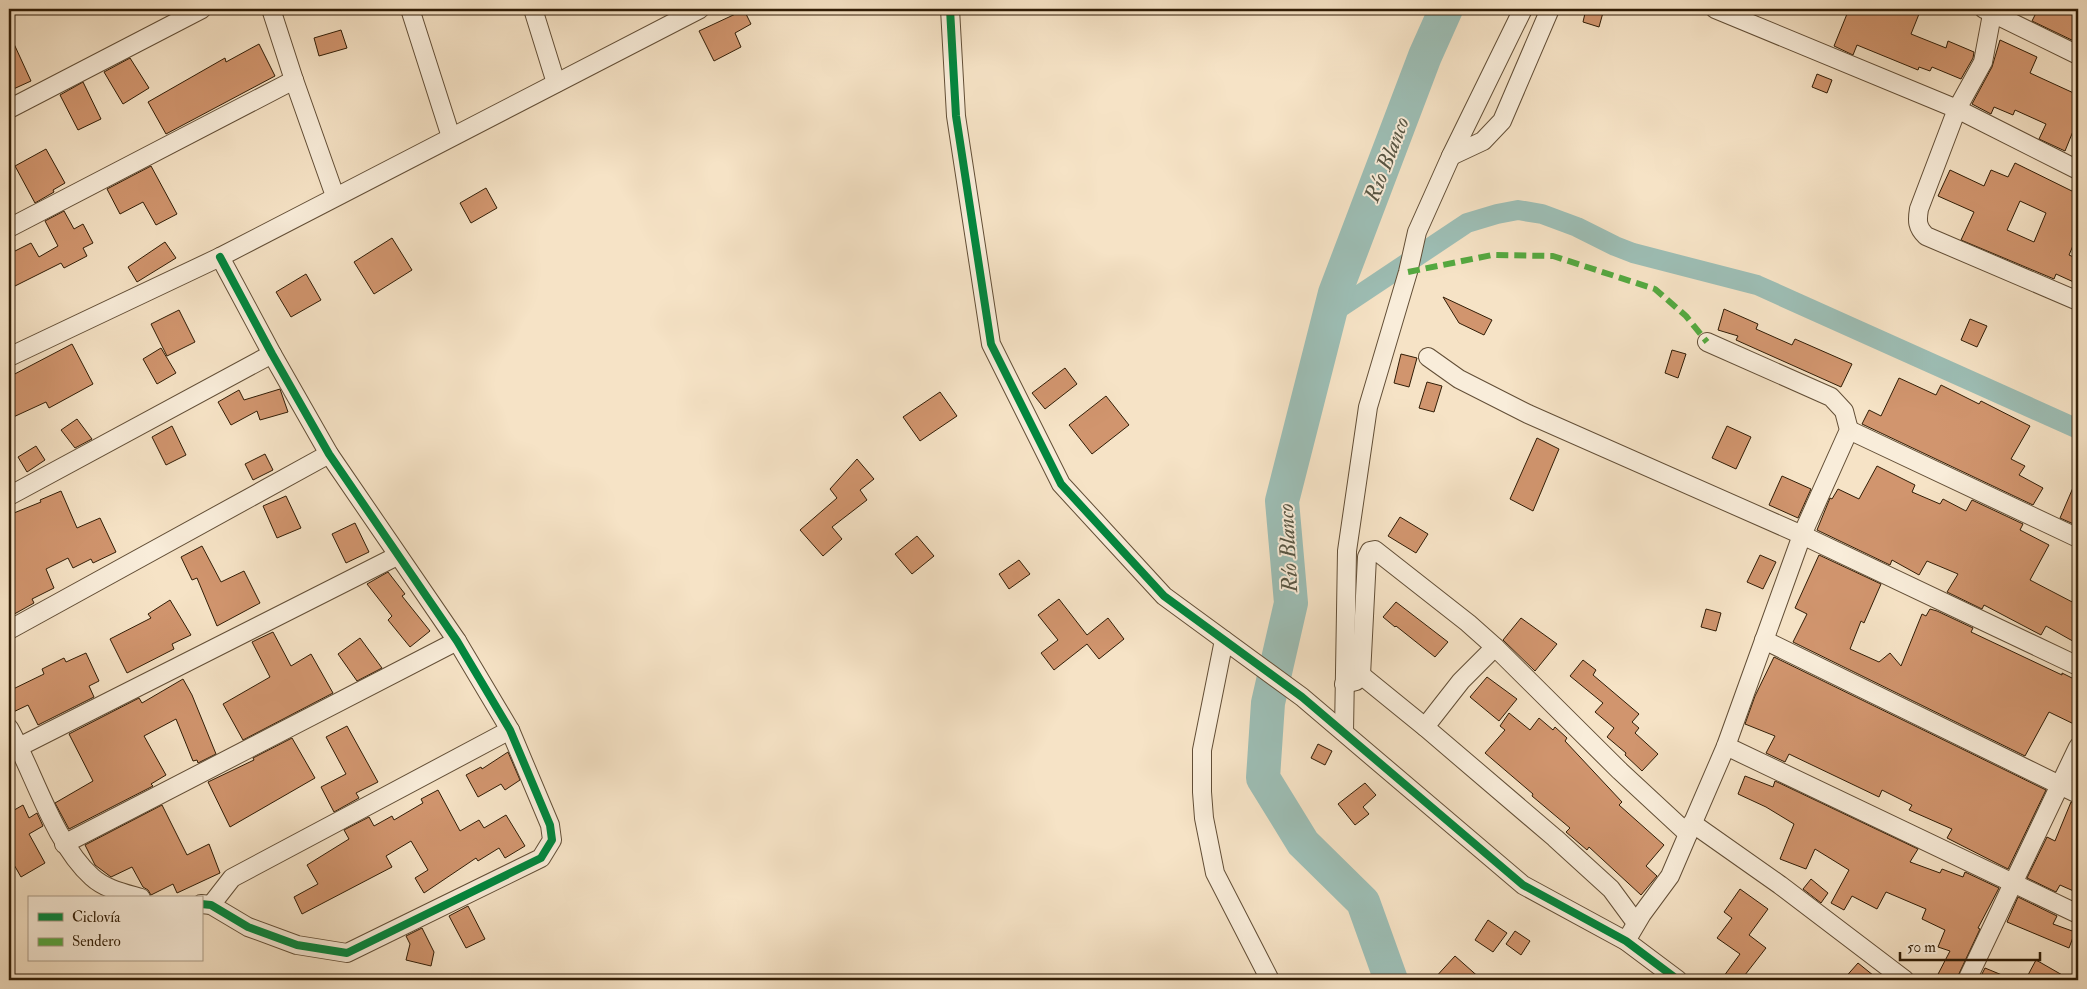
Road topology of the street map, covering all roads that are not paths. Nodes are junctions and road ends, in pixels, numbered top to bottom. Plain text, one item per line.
1 (202, 9) edge
2 (271, 9) edge
3 (410, 9) edge
4 (533, 9) edge
5 (700, 9) edge
6 (950, 9) edge
7 (1523, 9) edge
8 (1550, 9) edge
9 (1716, 9) edge
10 (1989, 10) edge
11 (2078, 56) edge
12 (294, 80) junction
13 (556, 83) junction
14 (1958, 108) junction
15 (9, 109) edge
16 (451, 137) junction
17 (1451, 156) junction
18 (2078, 170) edge
19 (335, 196) junction
20 (9, 228) edge
21 (220, 257) junction
22 (2078, 301) edge
23 (1708, 342) dead end
24 (11, 353) edge
25 (272, 354) junction
26 (1428, 358) dead end
27 (1849, 430) junction
28 (329, 454) junction
29 (9, 496) edge
30 (1802, 535) junction
31 (2078, 538) edge
32 (398, 556) junction
33 (9, 630) edge
34 (1224, 640) junction
35 (1764, 640) junction
36 (457, 641) junction
37 (1495, 647) junction
38 (2078, 666) edge
39 (1361, 675) junction
40 (1344, 684) junction
41 (1425, 727) junction
42 (9, 728) edge
43 (510, 730) junction
44 (1344, 732) junction
45 (1726, 746) junction
46 (19, 747) junction
47 (2078, 747) edge
48 (2060, 786) junction
49 (2078, 794) edge
50 (1690, 829) junction
51 (64, 844) junction
52 (2014, 884) junction
53 (135, 896) edge
54 (206, 905) edge
55 (2078, 914) edge
56 (1636, 923) junction
57 (1626, 941) junction
58 (1270, 980) edge
59 (1678, 980) edge
60 (1905, 980) edge
61 (1967, 980) edge

1 - 15 street
2 - 12 street
3 - 16 street
4 - 13 street
5 - 13 street
6 - 34 street
7 - 17 street
8 - 17 street
9 - 14 street
10 - 11 street
10 - 14 street
12 - 19 street
12 - 20 street
13 - 16 street
14 - 18 street
14 - 22 street
16 - 19 street
17 - 40 street
19 - 21 street
21 - 24 street
21 - 25 street
23 - 27 street
25 - 28 street
25 - 29 street
26 - 30 street
27 - 30 street
27 - 31 street
28 - 32 street
28 - 33 street
30 - 35 street
30 - 38 street
32 - 36 street
32 - 46 street
34 - 44 street
34 - 58 street
35 - 45 street
35 - 48 street
36 - 43 street
36 - 51 street
37 - 39 street
37 - 41 street
37 - 50 street
39 - 40 street
39 - 41 street
40 - 44 street
41 - 56 street
42 - 46 street
43 - 54 street
43 - 54 street
44 - 57 street
45 - 50 street
45 - 52 street
46 - 51 street
47 - 48 street
48 - 49 street
48 - 52 street
50 - 56 street
50 - 60 street
51 - 53 street
52 - 55 street
52 - 61 street
56 - 57 street
57 - 59 street

